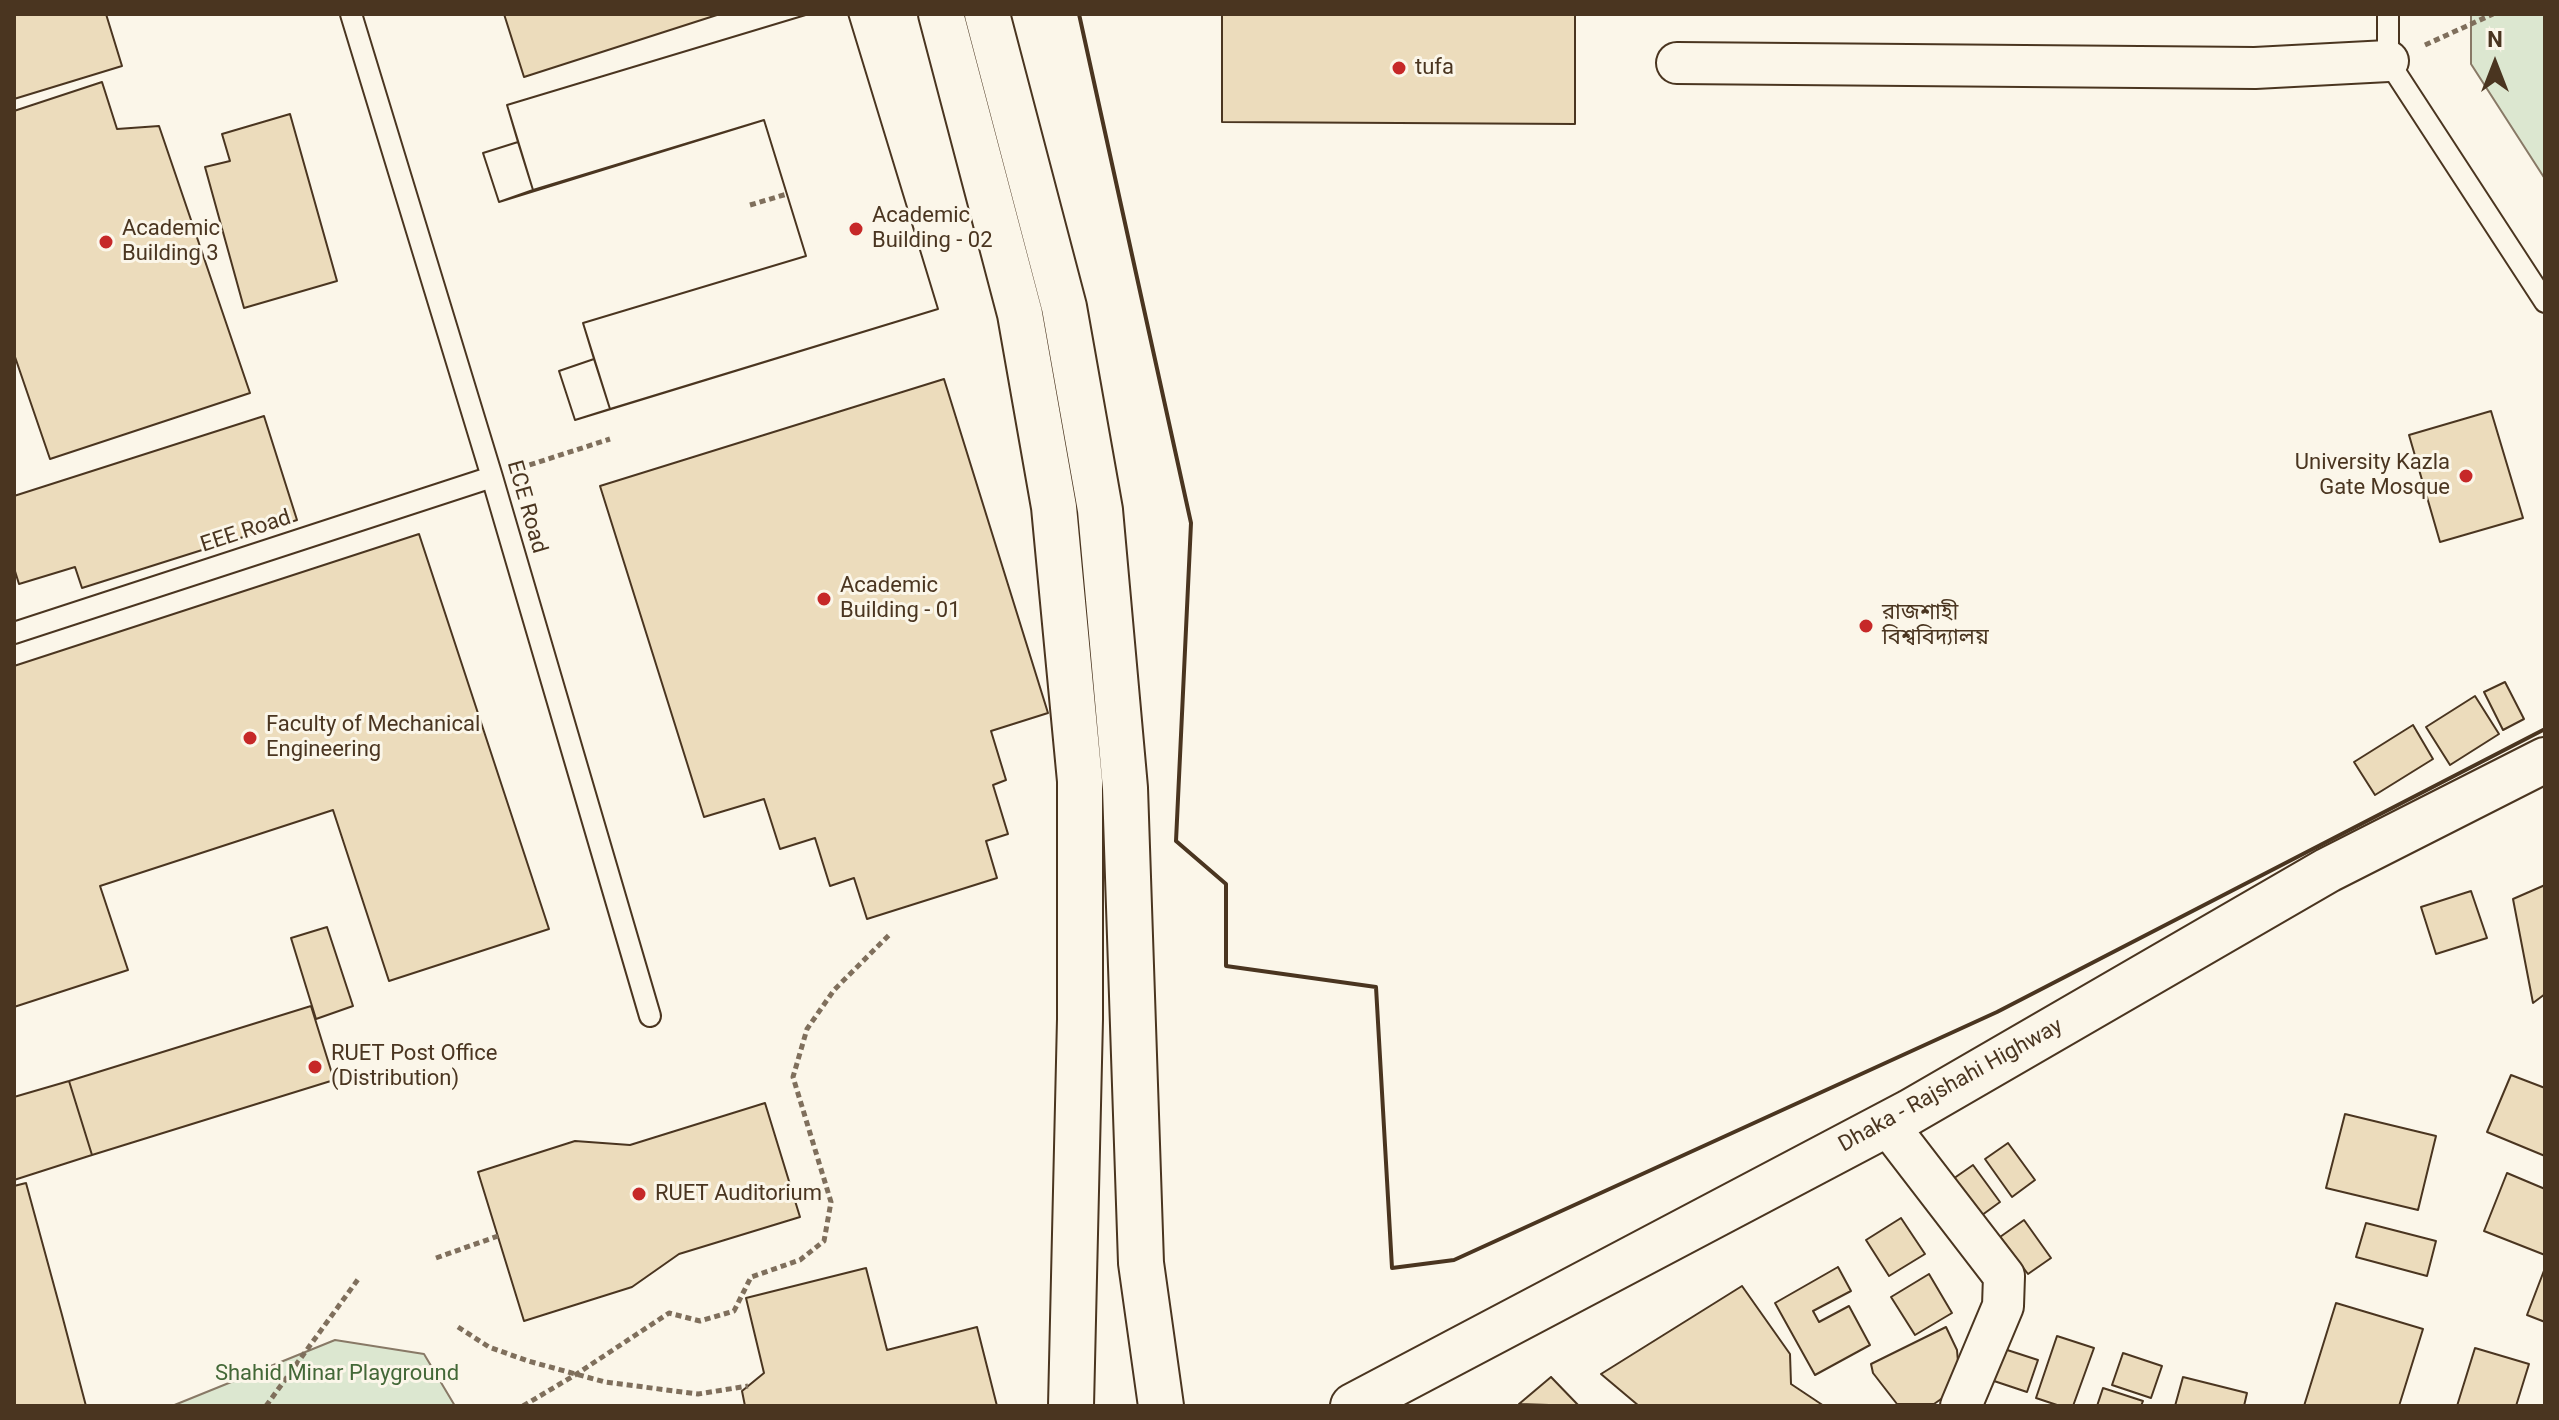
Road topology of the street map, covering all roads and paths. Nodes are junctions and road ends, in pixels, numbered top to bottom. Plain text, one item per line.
1 (351, 14) edge
2 (941, 14) edge
3 (987, 14) edge
4 (2388, 14) edge
5 (2493, 14) edge
6 (2388, 61) junction
7 (1677, 63) dead end
8 (787, 194) dead end
9 (750, 205) dead end
10 (2545, 302) edge
11 (610, 439) dead end
12 (492, 477) junction
13 (14, 633) edge
14 (2545, 760) edge
15 (890, 934) dead end
16 (650, 1016) dead end
17 (1887, 1124) junction
18 (498, 1236) dead end
19 (436, 1258) dead end
20 (359, 1278) dead end
21 (458, 1327) dead end
22 (575, 1375) junction
23 (748, 1386) dead end
24 (266, 1406) edge
25 (523, 1406) edge
26 (1071, 1406) edge
27 (1161, 1406) edge
28 (1353, 1406) edge
29 (1961, 1406) edge

1 - 12 lane, ECE Road
2 - 26 main road
3 - 27 main road
4 - 6 lane
5 - 6 path
6 - 7 street
6 - 10 lane
8 - 9 path
11 - 12 path
12 - 13 lane, EEE Road
12 - 16 lane, ECE Road
14 - 17 main road, Dhaka - Rajshahi Highway
15 - 22 path
17 - 28 main road, Dhaka - Rajshahi Highway
17 - 29 street
18 - 19 path
20 - 24 path
21 - 22 path
22 - 23 path
22 - 25 path

